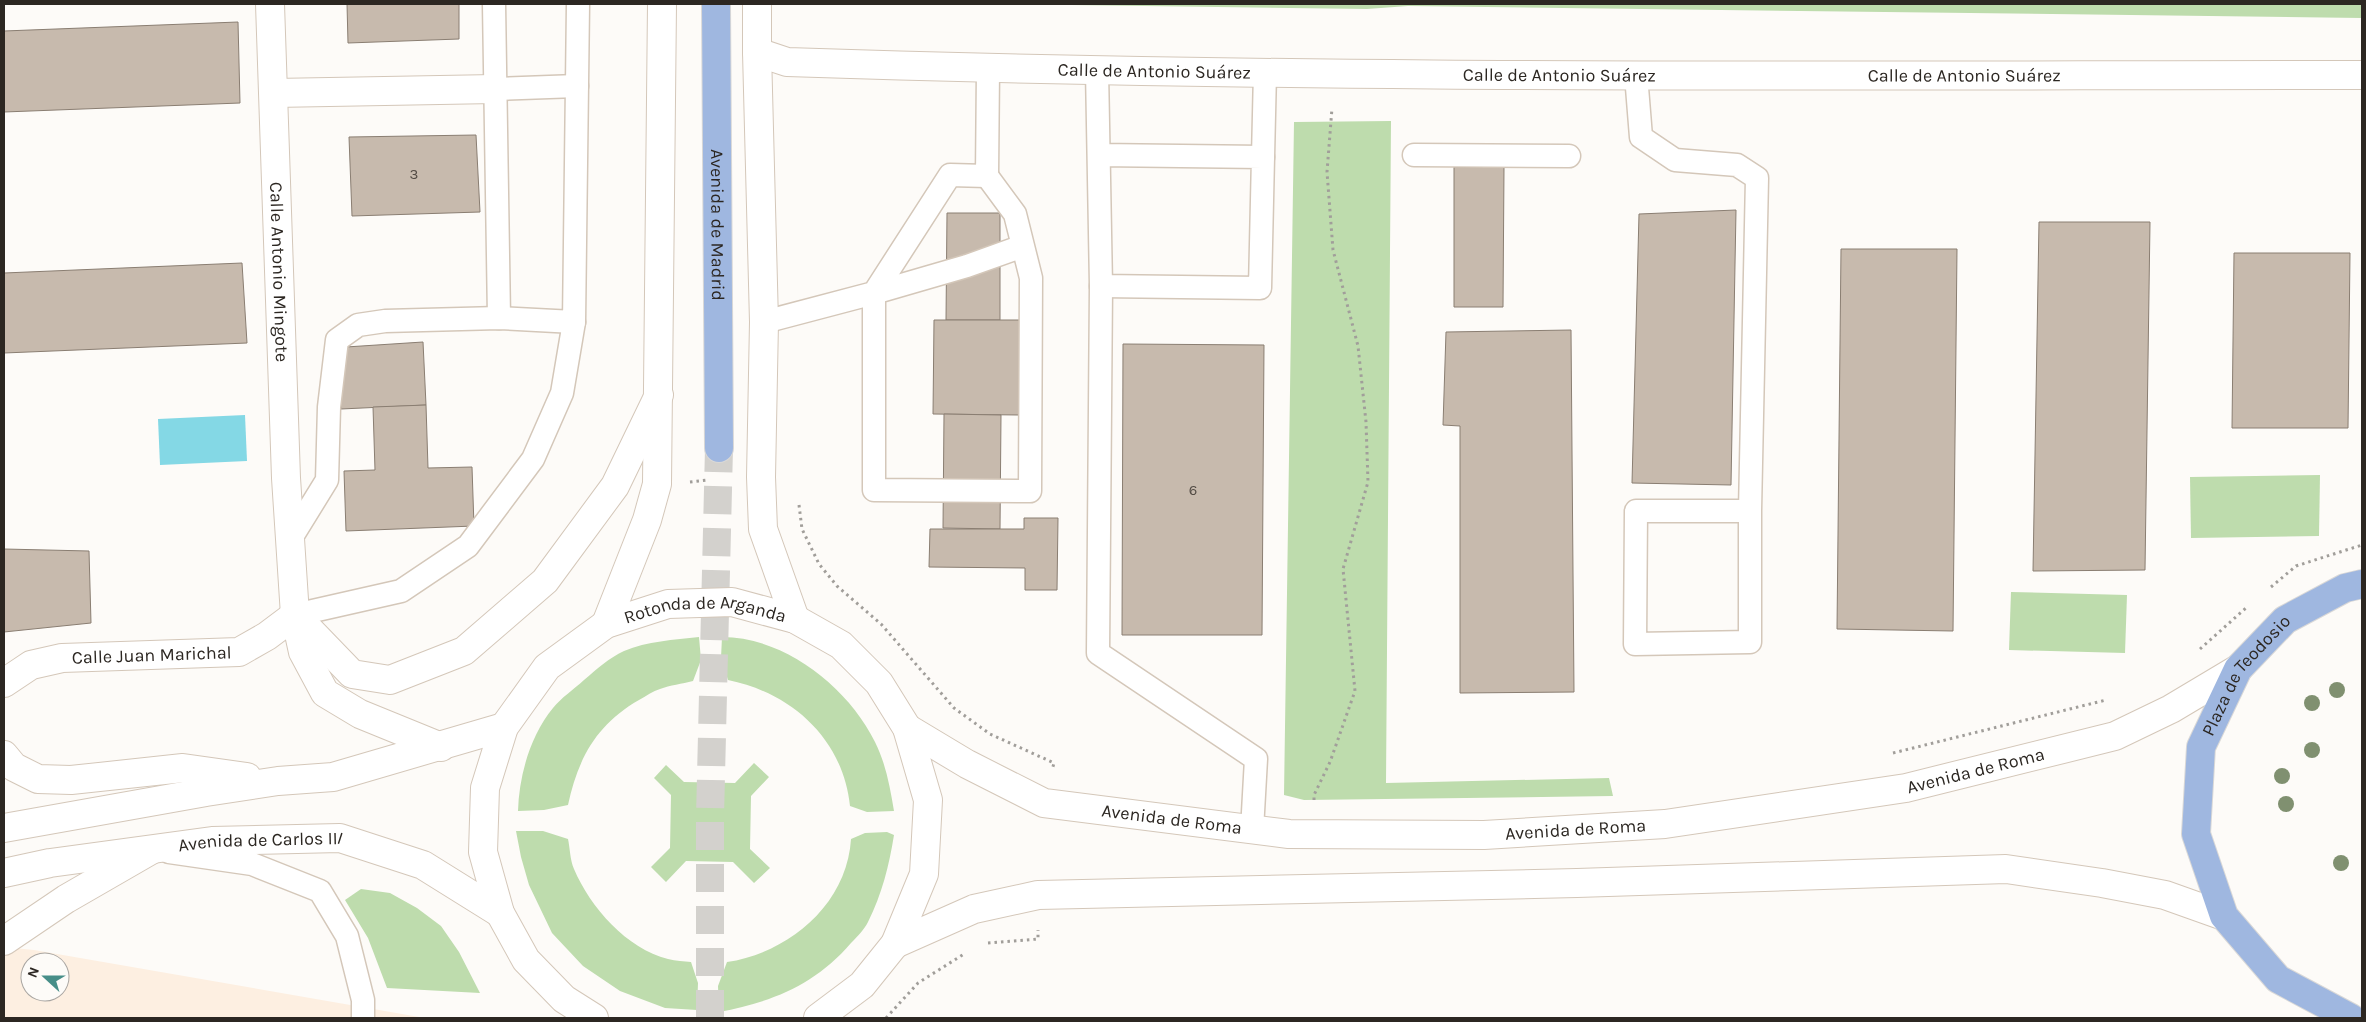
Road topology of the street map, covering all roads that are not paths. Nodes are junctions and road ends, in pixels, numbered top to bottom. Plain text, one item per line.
1 (270, 4) edge
2 (494, 4) edge
3 (578, 4) edge
4 (662, 4) edge
5 (716, 4) edge
6 (757, 4) edge
7 (757, 52) junction
8 (988, 69) junction
9 (1097, 70) junction
10 (1265, 72) junction
11 (1636, 75) junction
12 (2362, 75) edge
13 (577, 86) junction
14 (495, 89) junction
15 (274, 93) junction
16 (1098, 155) junction
17 (1414, 156) dead end
18 (1570, 156) dead end
19 (1263, 157) junction
20 (987, 176) junction
21 (1023, 246) junction
22 (1101, 286) junction
23 (874, 293) junction
24 (499, 318) junction
25 (574, 322) junction
26 (764, 322) junction
27 (659, 395) junction
28 (719, 448) tunnel mouth
29 (1750, 511) junction
30 (290, 540) junction
31 (2362, 584) edge
32 (295, 616) junction
33 (794, 619) junction
34 (606, 624) junction
35 (2238, 669) junction
36 (4, 683) edge
37 (504, 728) junction
38 (908, 728) junction
39 (441, 747) junction
40 (4, 755) edge
41 (278, 781) junction
42 (4, 828) edge
43 (1252, 830) junction
44 (150, 850) junction
45 (4, 873) edge
46 (500, 913) junction
47 (2224, 916) junction
48 (4, 941) edge
49 (895, 944) junction
50 (363, 1009) edge
51 (594, 1018) edge
52 (819, 1018) edge
53 (2351, 1018) edge

1 - 15 street, Calle Antonio Mingote
2 - 14 lane
3 - 13 lane
4 - 27 street
5 - 28 main road, Avenida de Madrid
6 - 7 street
7 - 8 street, Calle de Antonio Suárez
7 - 26 street
8 - 9 street, Calle de Antonio Suárez
8 - 20 lane
9 - 10 street, Calle de Antonio Suárez
9 - 16 lane
10 - 11 street, Calle de Antonio Suárez
10 - 19 lane
11 - 12 street, Calle de Antonio Suárez
11 - 29 lane
13 - 14 lane
13 - 25 lane
14 - 15 street
14 - 24 lane
15 - 30 street, Calle Antonio Mingote
16 - 19 lane
16 - 22 lane
17 - 18 lane
19 - 22 lane
20 - 21 lane
20 - 23 lane
21 - 23 lane
21 - 23 lane
22 - 43 lane
23 - 26 lane
24 - 25 lane
24 - 30 lane
25 - 32 lane
26 - 33 street
27 - 32 street
27 - 34 street
29 - 29 lane
30 - 32 street, Calle Antonio Mingote
31 - 35 main road, Plaza de Teodosio
32 - 36 street, Calle Juan Marichal
32 - 39 street, Calle Antonio Mingote
33 - 34 street, Rotonda de Arganda
33 - 38 street, Rotonda de Arganda
34 - 37 street, Rotonda de Arganda
35 - 43 street, Avenida de Roma
35 - 47 main road, Plaza de Teodosio
37 - 39 street
37 - 46 street, Rotonda de Arganda
38 - 43 street, Avenida de Roma
38 - 49 street, Rotonda de Arganda
39 - 41 street
40 - 41 street
41 - 42 street
44 - 45 street, Avenida de Carlos III
44 - 46 street, Avenida de Carlos III
44 - 48 street
44 - 50 lane
46 - 51 street, Rotonda de Arganda
47 - 49 street
47 - 53 main road, Plaza de Teodosio
49 - 52 street, Rotonda de Arganda

